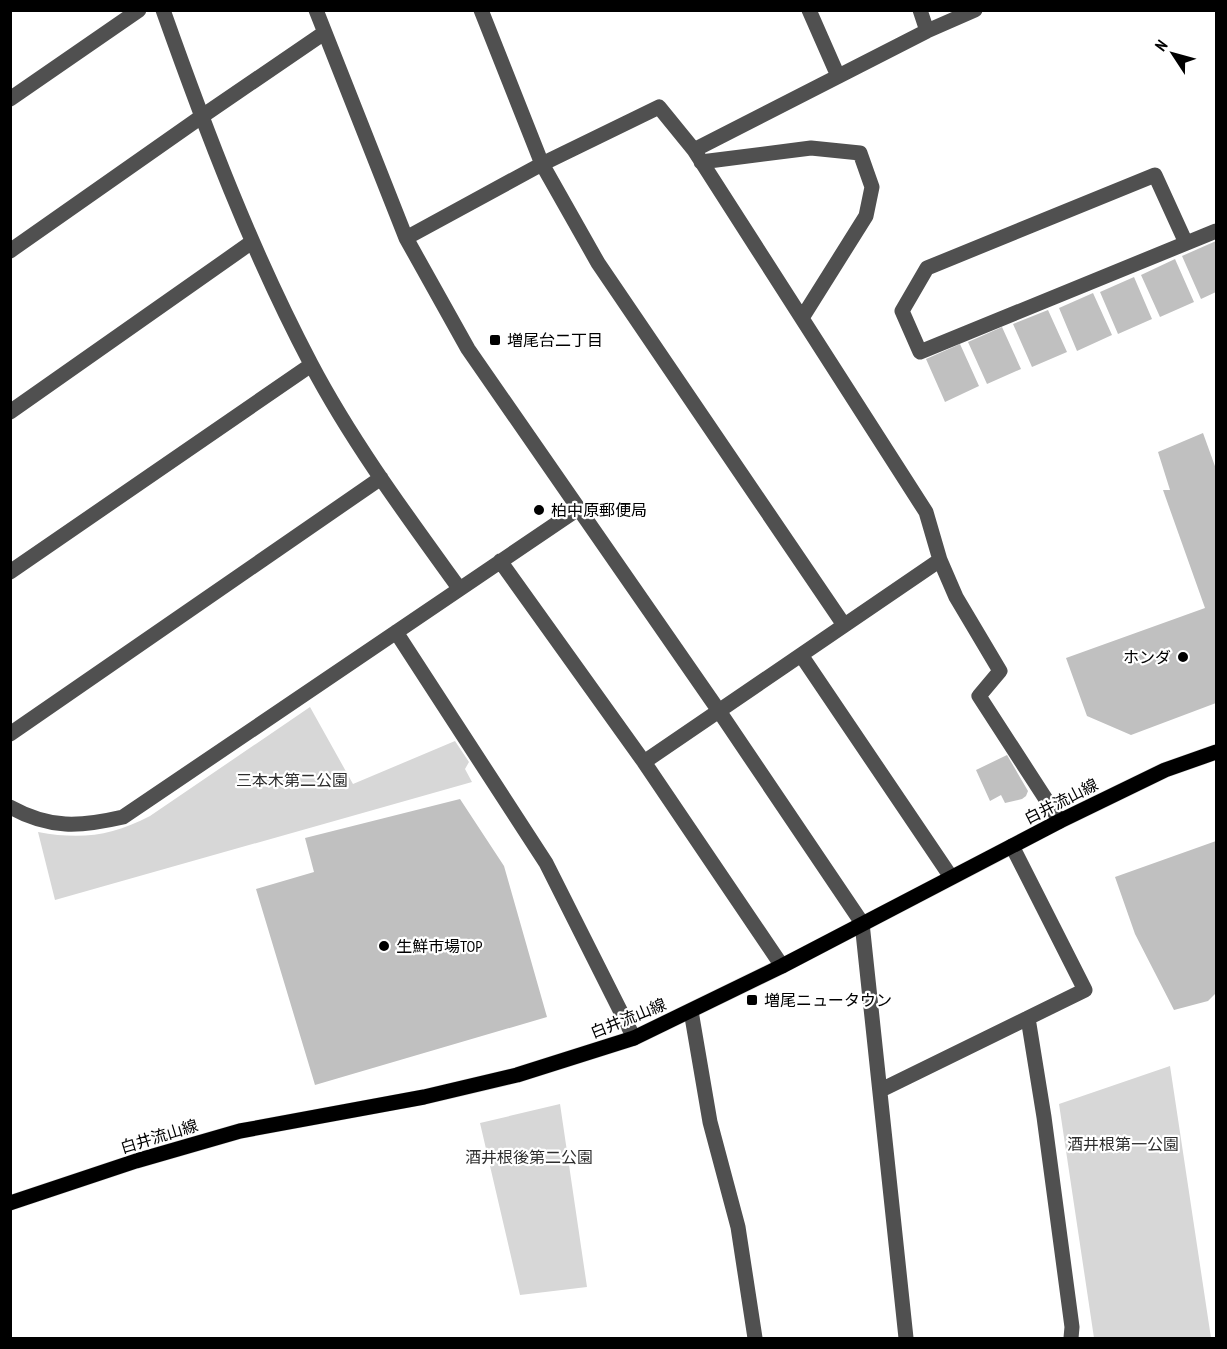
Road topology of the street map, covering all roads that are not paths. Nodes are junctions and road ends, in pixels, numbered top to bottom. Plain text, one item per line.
1 (139, 10) edge
2 (163, 10) edge
3 (316, 10) edge
4 (482, 10) edge
5 (809, 10) edge
6 (920, 10) edge
7 (975, 10) edge
8 (927, 31) junction
9 (324, 33) junction
10 (838, 76) junction
11 (10, 99) edge
12 (201, 117) junction
13 (698, 156) junction
14 (542, 165) junction
15 (1216, 231) edge
16 (406, 237) junction
17 (252, 242) junction
18 (1186, 243) junction
19 (10, 251) edge
20 (802, 318) junction
21 (312, 365) junction
22 (10, 412) edge
23 (381, 478) junction
24 (578, 509) junction
25 (940, 560) junction
26 (500, 561) junction
27 (10, 572) edge
28 (459, 588) junction
29 (844, 625) junction
30 (396, 632) junction
31 (801, 655) junction
32 (719, 711) junction
33 (10, 734) edge
34 (1216, 752) edge
35 (644, 762) junction
36 (10, 807) edge
37 (1060, 821) junction
38 (1012, 846) junction
39 (951, 877) junction
40 (862, 923) junction
41 (782, 966) junction
42 (691, 1011) junction
43 (1028, 1018) junction
44 (634, 1038) junction
45 (881, 1090) junction
46 (10, 1203) edge
47 (755, 1338) edge
48 (906, 1338) edge
49 (1071, 1338) edge

1 - 11 street
2 - 12 street
3 - 9 street
4 - 14 street
5 - 10 street
6 - 8 street
7 - 8 street
8 - 10 street
9 - 12 street
9 - 16 street
10 - 13 street
12 - 17 street
12 - 19 street
13 - 14 street
13 - 20 street
13 - 20 street
14 - 16 street
14 - 29 street
15 - 18 street
16 - 24 street
17 - 21 street
17 - 22 street
18 - 18 street
20 - 25 street
21 - 23 street
21 - 27 street
23 - 28 street
23 - 33 street
24 - 26 street
24 - 32 street
25 - 29 street
25 - 37 street
26 - 28 street
26 - 35 street
28 - 30 street
29 - 31 street
30 - 36 street
30 - 44 street
31 - 32 street
31 - 39 street
32 - 35 street
32 - 40 street
34 - 37 main road, 白井流山線
35 - 41 street
37 - 38 main road, 白井流山線
38 - 39 main road, 白井流山線
38 - 43 street
39 - 40 main road, 白井流山線
40 - 41 main road, 白井流山線
40 - 45 street
41 - 42 main road, 白井流山線
42 - 44 main road, 白井流山線
42 - 47 street
43 - 45 street
43 - 49 street
44 - 46 main road, 白井流山線
45 - 48 street

